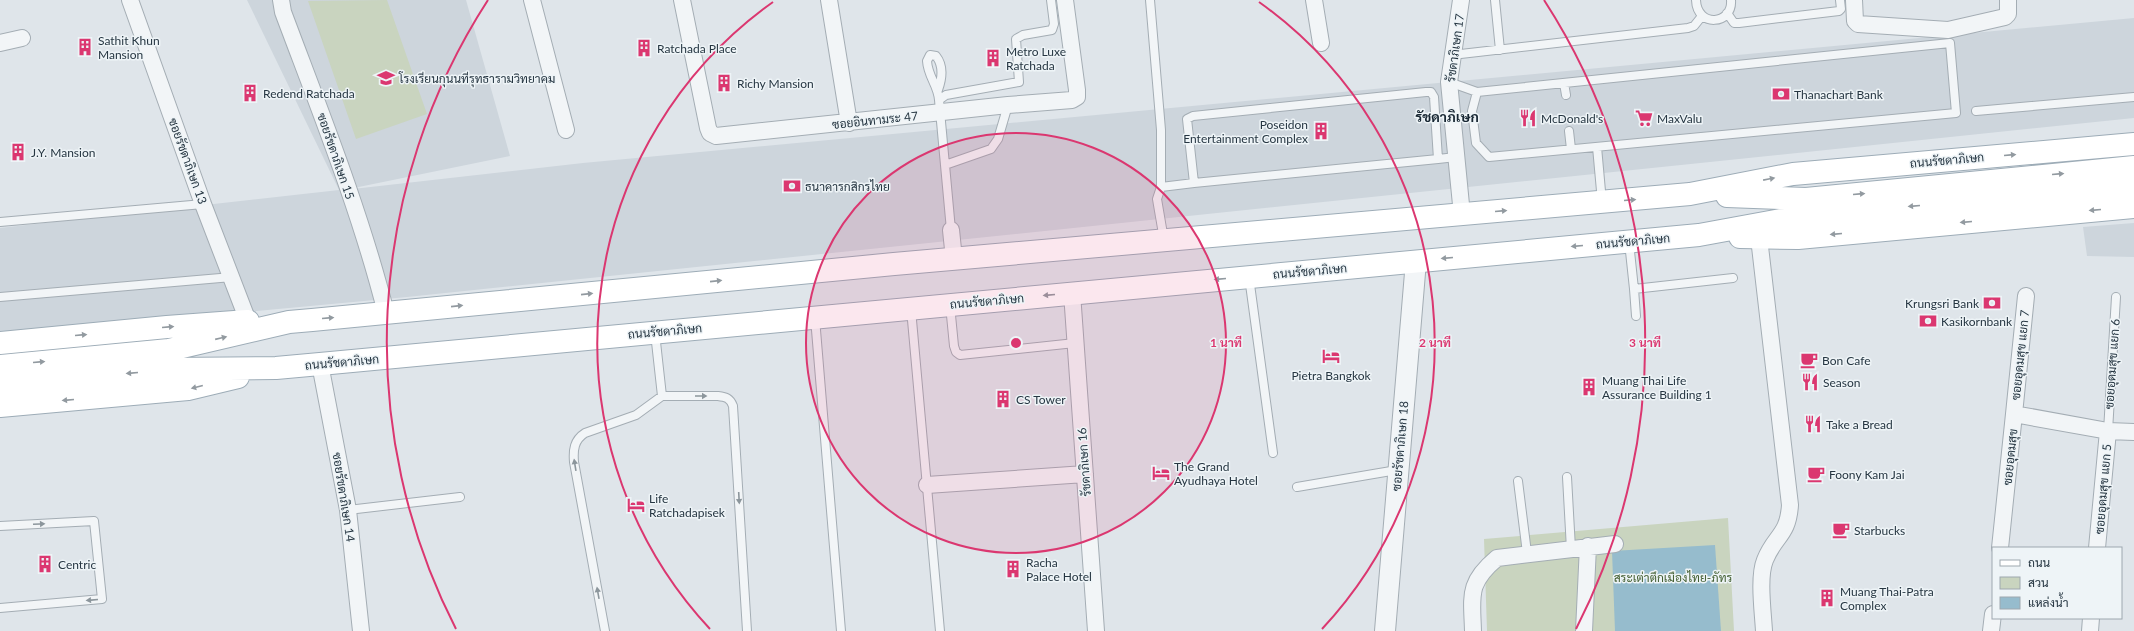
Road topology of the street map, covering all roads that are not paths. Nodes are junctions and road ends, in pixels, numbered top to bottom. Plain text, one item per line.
1 (130, 0) edge
2 (281, 0) edge
3 (532, 0) edge
4 (682, 0) edge
5 (829, 0) edge
6 (1051, 0) edge
7 (1065, 0) edge
8 (1150, 0) edge
9 (1314, 0) edge
10 (1462, 0) edge
11 (1495, 0) edge
12 (1696, 0) edge
13 (1731, 0) edge
14 (1840, 0) edge
15 (1854, 0) edge
16 (2008, 0) edge
17 (1727, 13) junction
18 (1702, 16) junction
19 (1949, 37) junction
20 (22, 38) dead end
21 (0, 43) edge
22 (1321, 43) dead end
23 (1500, 50) junction
24 (1452, 55) junction
25 (1449, 82) junction
26 (1564, 83) junction
27 (938, 90) dead end
28 (1477, 92) junction
29 (1566, 95) dead end
30 (2134, 97) edge
31 (1008, 105) junction
32 (939, 106) junction
33 (1976, 111) dead end
34 (849, 123) junction
35 (566, 130) dead end
36 (1569, 131) dead end
37 (2134, 144) edge
38 (1596, 147) junction
39 (1571, 149) junction
40 (1456, 157) junction
41 (1438, 159) junction
42 (945, 165) junction
43 (2134, 167) edge
44 (1194, 183) junction
45 (1161, 186) junction
46 (2134, 186) edge
47 (1690, 194) junction
48 (1602, 202) junction
49 (203, 204) junction
50 (2134, 206) edge
51 (1462, 215) junction
52 (0, 222) edge
53 (951, 230) joint
54 (1699, 235) junction
55 (1759, 238) junction
56 (1165, 241) junction
57 (1629, 241) junction
58 (954, 259) junction
59 (1416, 261) junction
60 (232, 277) junction
61 (1249, 277) junction
62 (1733, 278) dead end
63 (1634, 289) junction
64 (1072, 293) junction
65 (2026, 296) dead end
66 (0, 297) edge
67 (2116, 297) dead end
68 (950, 305) junction
69 (911, 308) junction
70 (386, 313) junction
71 (1636, 316) dead end
72 (815, 317) junction
73 (248, 321) junction
74 (289, 322) junction
75 (655, 332) junction
76 (1075, 342) junction
77 (0, 343) edge
78 (320, 364) junction
79 (0, 366) edge
80 (276, 368) junction
81 (0, 385) edge
82 (662, 396) junction
83 (0, 406) edge
84 (2014, 414) junction
85 (2108, 431) junction
86 (2134, 432) edge
87 (1273, 454) dead end
88 (1397, 470) junction
89 (1085, 474) junction
90 (1567, 477) dead end
91 (1518, 481) dead end
92 (927, 485) junction
93 (1297, 487) dead end
94 (460, 497) dead end
95 (348, 510) junction
96 (0, 526) edge
97 (1615, 544) dead end
98 (1588, 546) junction
99 (2000, 547) edge
100 (2097, 547) edge
101 (1571, 548) junction
102 (1527, 553) junction
103 (0, 608) edge
104 (1992, 619) edge
105 (2091, 619) edge
106 (361, 631) edge
107 (605, 631) edge
108 (747, 631) edge
109 (841, 631) edge
110 (940, 631) edge
111 (1096, 631) edge
112 (1384, 631) edge
113 (1474, 631) edge
114 (1584, 631) edge
115 (1764, 631) edge
116 (1991, 631) edge
117 (2090, 631) edge

1 - 49 street, ซอยรัชดาภิเษก 13
2 - 70 street, ซอยรัชดาภิเษก 15
3 - 35 street
4 - 34 street, ซอยอินทามระ 47
5 - 34 street
6 - 32 lane
7 - 31 street, ซอยอินทามระ 47
8 - 45 lane
9 - 22 street
10 - 24 street, รัชดาภิเษก 17
11 - 23 lane
12 - 18 lane
13 - 17 lane
14 - 17 lane
15 - 19 street
16 - 19 street
17 - 18 lane
18 - 23 lane
19 - 26 lane
19 - 38 lane
20 - 21 street
23 - 24 lane
24 - 25 street, รัชดาภิเษก 17
25 - 28 lane
25 - 40 street, รัชดาภิเษก 17
26 - 28 lane
26 - 29 lane
27 - 32 lane
28 - 39 lane
30 - 33 lane
31 - 32 street, ซอยอินทามระ 47
31 - 42 lane
32 - 34 street, ซอยอินทามระ 47
32 - 42 lane
36 - 39 lane
47 -> 37 main road, ถนนรัชดาภิเษก
38 - 39 lane
38 - 48 lane
40 - 41 lane
40 - 51 street, รัชดาภิเษก 17
41 - 44 lane
41 - 44 lane
42 - 53 lane
47 -> 43 main road, ถนนรัชดาภิเษก
44 - 45 lane
45 - 56 lane
46 -> 54 main road, ถนนรัชดาภิเษก
48 -> 47 main road, ถนนรัชดาภิเษก
51 -> 48 main road, ถนนรัชดาภิเษก
49 - 52 lane
49 - 60 street, ซอยรัชดาภิเษก 13
50 -> 55 main road, ถนนรัชดาภิเษก
51 - 56 main road, ถนนรัชดาภิเษก
53 - 58 street
54 - 55 main road, ถนนรัชดาภิเษก
54 - 57 main road, ถนนรัชดาภิเษก
55 - 115 street
56 - 58 main road, ถนนรัชดาภิเษก
57 -> 59 main road, ถนนรัชดาภิเษก
57 - 63 lane
70 -> 58 main road, ถนนรัชดาภิเษก
59 - 61 main road, ถนนรัชดาภิเษก
59 - 88 street, ซอยรัชดาภิเษก 18
60 - 66 lane
60 - 73 street, ซอยรัชดาภิเษก 13
61 -> 64 main road, ถนนรัชดาภิเษก
61 - 87 lane
62 - 63 lane
63 - 71 lane
64 -> 68 main road, ถนนรัชดาภิเษก
64 - 76 street, รัชดาภิเษก 16
65 - 84 street, ซอยอุดมสุข แยก 7
67 - 85 lane, ซอยอุดมสุข แยก 6
68 - 69 main road, ถนนรัชดาภิเษก
68 - 76 lane
69 - 72 main road, ถนนรัชดาภิเษก
69 - 92 lane
74 -> 70 main road, ถนนรัชดาภิเษก
72 - 75 main road, ถนนรัชดาภิเษก
72 - 109 lane
73 - 74 main road, ถนนรัชดาภิเษก
77 -> 73 main road, ถนนรัชดาภิเษก
79 -> 74 main road, ถนนรัชดาภิเษก
75 - 78 main road, ถนนรัชดาภิเษก
75 - 82 lane
76 - 89 street, รัชดาภิเษก 16
78 - 80 main road, ถนนรัชดาภิเษก
78 - 95 street, ซอยรัชดาภิเษก 14
80 -> 81 main road, ถนนรัชดาภิเษก
80 -> 83 main road, ถนนรัชดาภิเษก
107 -> 82 lane
82 -> 108 lane
84 - 85 street, ซอยอุดมสุข
84 - 99 street, ซอยอุดมสุข
85 - 86 street, ซอยอุดมสุข
85 - 100 street, ซอยอุดมสุข แยก 5
88 - 93 lane
88 - 112 street, ซอยรัชดาภิเษก 18
89 - 92 street
89 - 111 street, รัชดาภิเษก 16
90 - 101 lane
91 - 102 lane
92 - 110 lane
94 - 95 lane
95 - 106 street, ซอยรัชดาภิเษก 14
96 -> 103 lane
97 - 98 street
98 - 101 street
98 - 114 street
101 - 102 street
102 - 113 street
104 - 116 street
105 - 117 street

